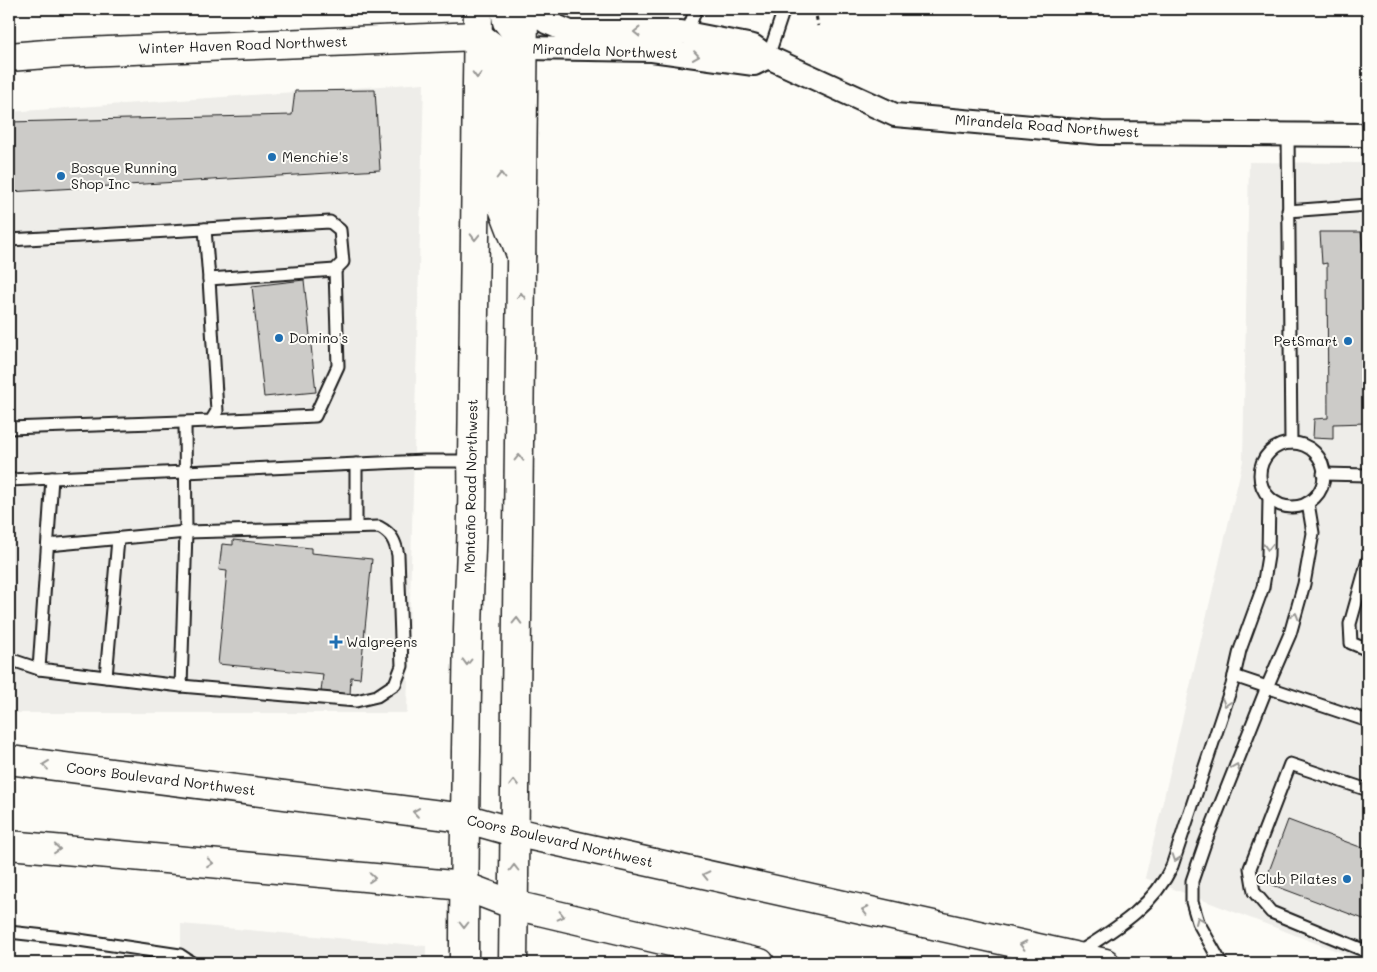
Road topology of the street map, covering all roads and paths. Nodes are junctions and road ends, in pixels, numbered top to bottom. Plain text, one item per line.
1 (478, 9) edge
2 (502, 9) edge
3 (524, 9) edge
4 (538, 9) edge
5 (696, 9) edge
6 (784, 9) edge
7 (815, 9) edge
8 (818, 26) dead end
9 (687, 33) junction
10 (478, 36) junction
11 (525, 48) junction
12 (9, 57) edge
13 (768, 58) junction
14 (1288, 134) junction
15 (1368, 135) edge
16 (1368, 205) edge
17 (1288, 212) junction
18 (205, 229) junction
19 (9, 240) edge
20 (522, 256) junction
21 (335, 270) junction
22 (209, 279) junction
23 (211, 421) junction
24 (185, 423) junction
25 (9, 428) edge
26 (1291, 444) junction
27 (472, 461) junction
28 (356, 464) junction
29 (186, 472) junction
30 (1324, 474) junction
31 (1368, 474) edge
32 (52, 478) junction
33 (9, 480) edge
34 (1269, 498) junction
35 (1308, 503) junction
36 (356, 527) junction
37 (186, 532) junction
38 (118, 539) junction
39 (48, 545) junction
40 (1368, 560) edge
41 (1368, 650) edge
42 (9, 660) edge
43 (39, 670) junction
44 (1234, 676) junction
45 (106, 677) junction
46 (181, 686) junction
47 (1267, 687) junction
48 (1368, 722) edge
49 (9, 760) edge
50 (1367, 787) edge
51 (464, 818) junction
52 (514, 832) junction
53 (9, 845) edge
54 (464, 886) junction
55 (514, 905) junction
56 (9, 932) edge
57 (1368, 952) edge
58 (1073, 956) junction
59 (192, 963) edge
60 (464, 963) edge
61 (513, 963) edge
62 (760, 963) edge
63 (1105, 963) edge
64 (1222, 963) edge

1 - 10 main road, Montaño Road Northwest
2 - 11 street
3 - 11 main road
9 -> 4 street, Mirandela Northwest
5 - 9 lane
6 - 13 lane
7 - 8 path
9 - 13 street, Mirandela Northwest
10 - 12 main road, Winter Haven Road Northwest
20 -> 10 main road
10 -> 27 main road, Montaño Road Northwest
11 -> 13 street, Mirandela Northwest
11 - 20 main road
13 - 14 street, Mirandela Road Northwest
14 - 15 street, Mirandela Road Northwest
14 - 17 lane
16 - 17 lane
17 - 26 lane
18 - 19 lane
18 - 21 lane
18 - 22 lane
52 -> 20 main road
21 - 22 lane
21 - 23 lane
22 - 23 lane
23 - 24 lane
24 - 25 lane
24 - 29 lane
26 - 30 lane
26 - 34 lane
27 - 28 lane
27 -> 51 main road, Montaño Road Northwest
28 - 29 lane
28 - 36 lane
29 - 32 lane
29 - 37 lane
30 - 31 lane
30 - 35 lane
32 - 33 lane
32 - 39 lane
34 - 35 lane
34 -> 44 lane
47 -> 35 lane
36 - 37 lane
36 - 46 lane
37 - 38 lane
37 - 46 lane
38 - 39 lane
38 - 45 lane
39 - 43 lane
40 - 41 lane
42 - 43 lane
43 - 45 lane
44 - 47 lane
44 -> 58 lane
45 - 46 lane
47 - 48 lane
64 -> 47 lane
51 -> 49 main road, Coors Boulevard Northwest
50 - 57 lane
51 - 52 main road, Coors Boulevard Northwest
51 - 54 main road, Montaño Road Northwest
55 -> 52 main road
58 -> 52 main road, Coors Boulevard Northwest
53 -> 54 main road
54 - 55 main road
54 -> 60 main road, Montaño Road Northwest
55 - 61 main road
55 -> 62 main road
56 - 59 lane
58 - 63 main road, Coors Boulevard Northwest

